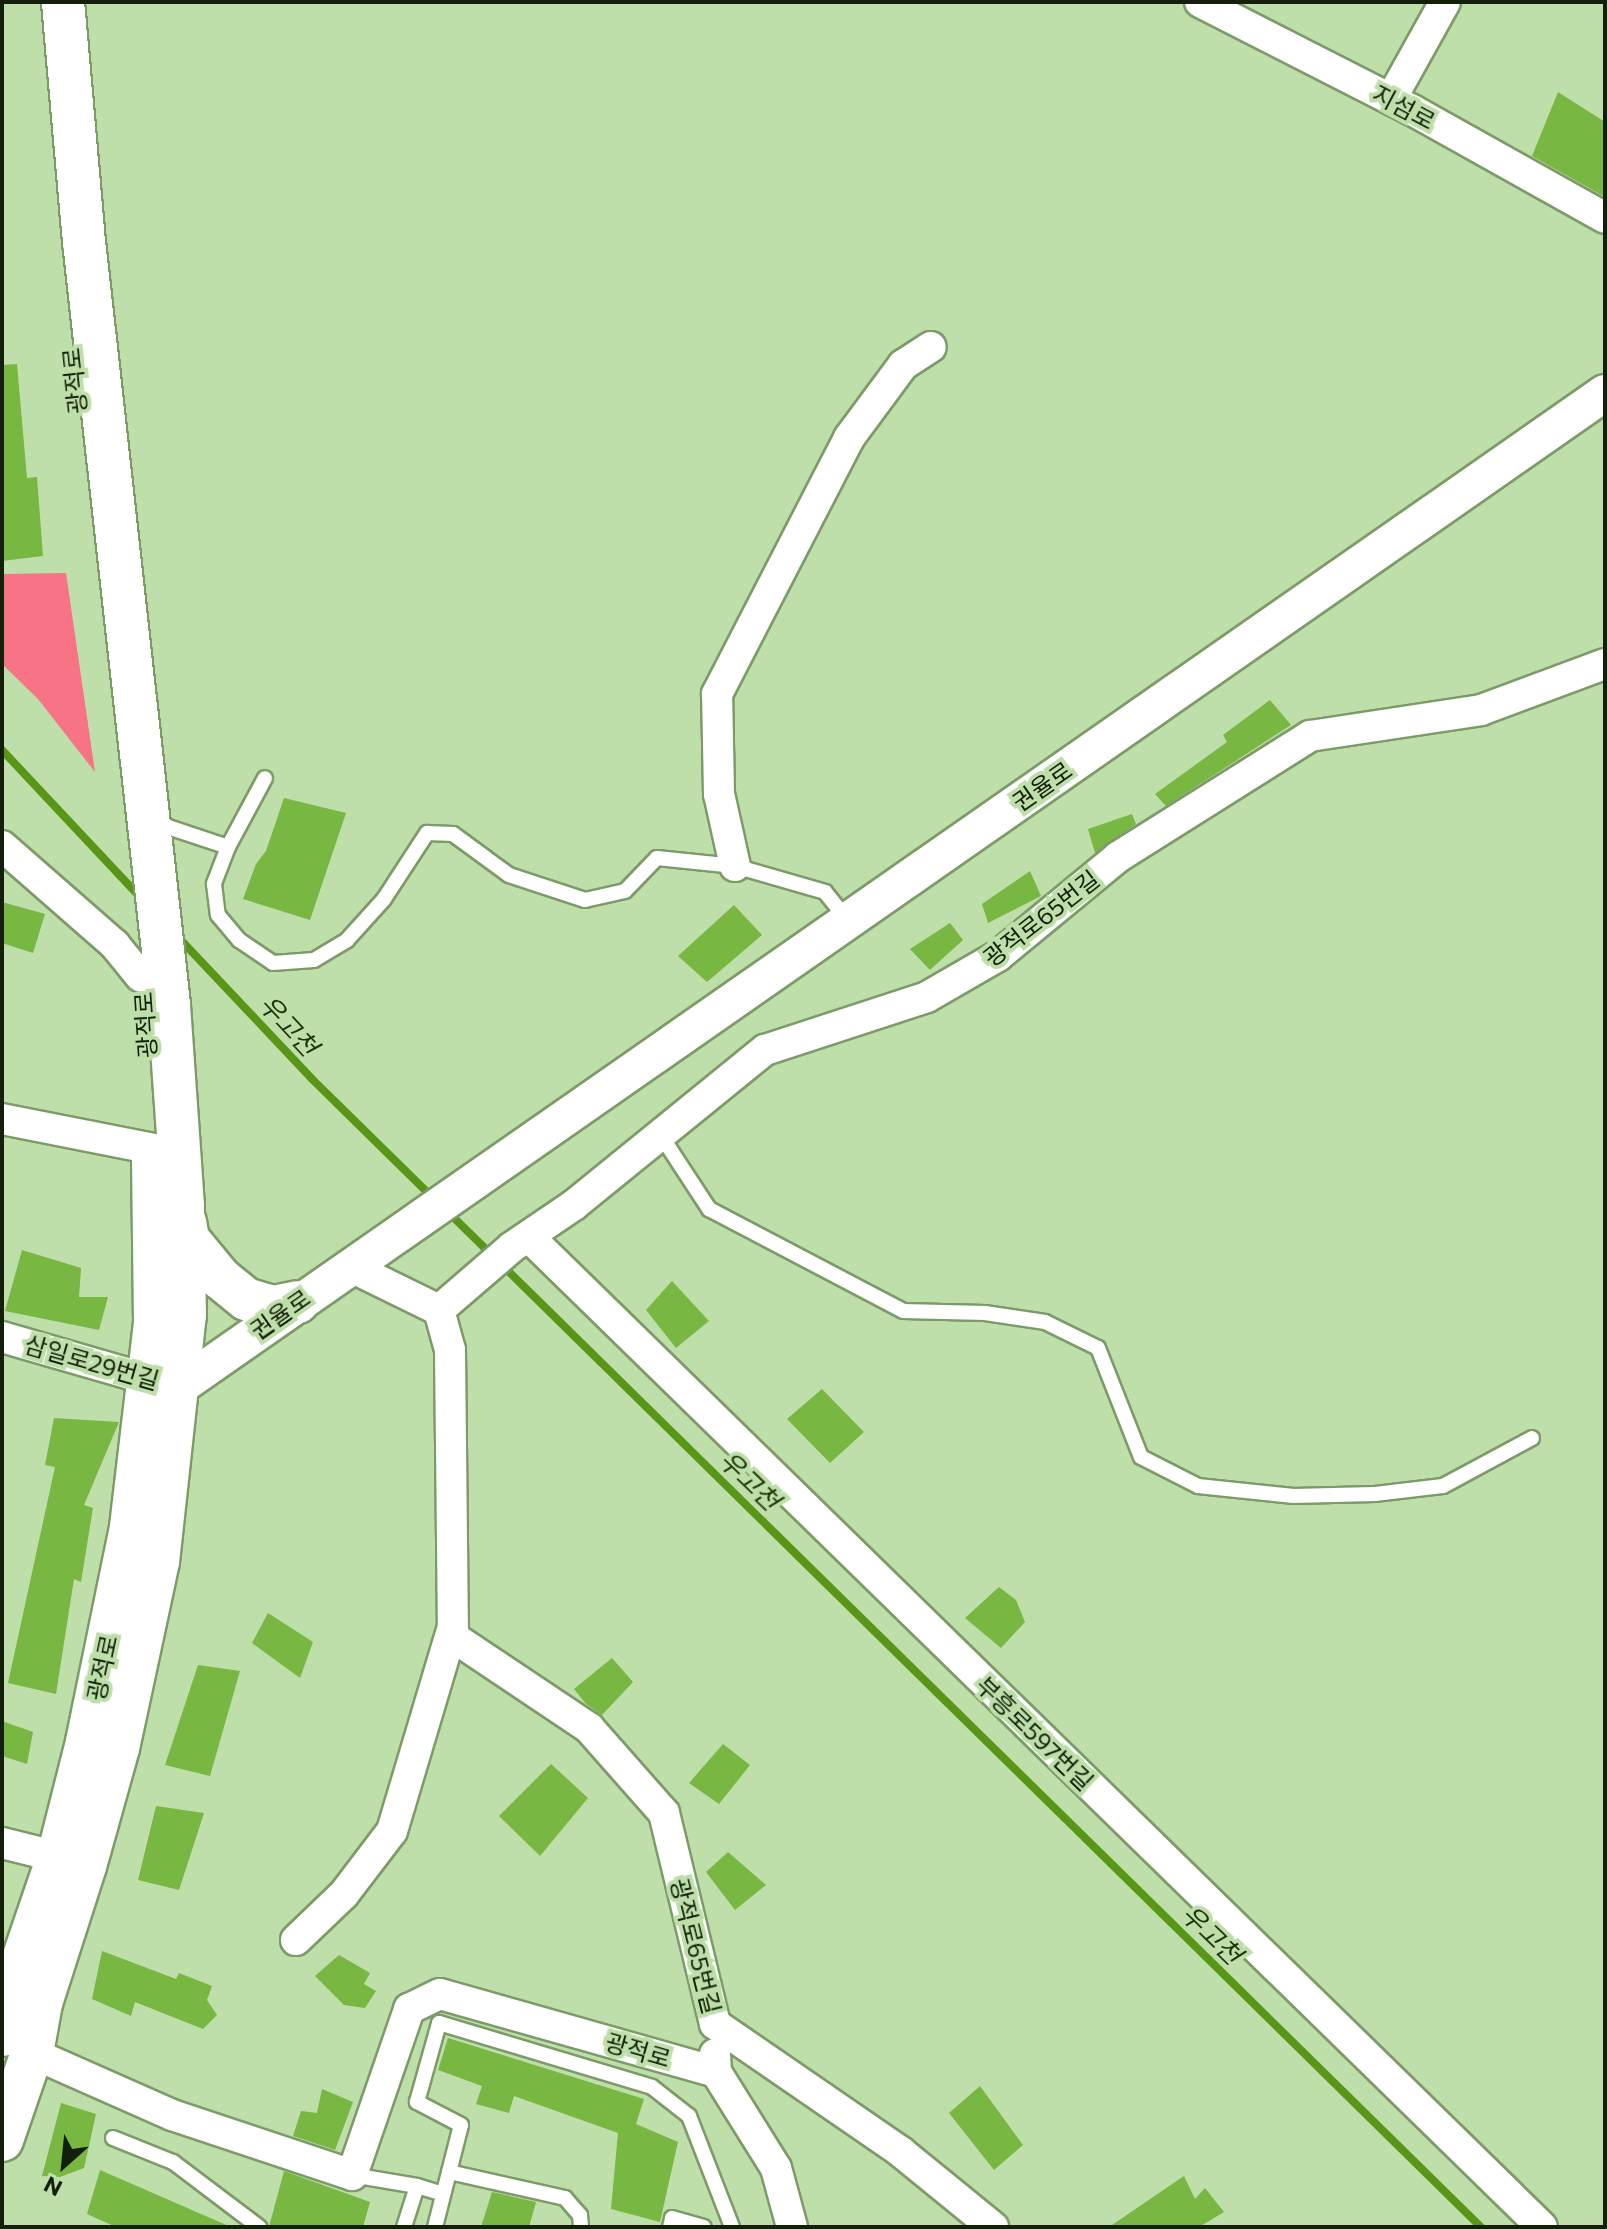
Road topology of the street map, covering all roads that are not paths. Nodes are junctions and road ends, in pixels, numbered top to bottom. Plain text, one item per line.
1 (35, 2) edge
2 (63, 2) edge
3 (1200, 2) edge
4 (1445, 2) edge
5 (1391, 99) junction
6 (1605, 218) edge
7 (931, 347) dead end
8 (1605, 393) edge
9 (1605, 664) edge
10 (265, 778) dead end
11 (142, 836) junction
12 (2, 846) edge
13 (228, 847) junction
14 (735, 866) junction
15 (848, 921) junction
16 (149, 968) junction
17 (2, 1119) edge
18 (660, 1133) junction
19 (153, 1149) junction
20 (183, 1206) junction
21 (521, 1242) junction
22 (349, 1266) junction
23 (298, 1302) junction
24 (439, 1310) junction
25 (3, 1346) edge
26 (164, 1383) junction
27 (1532, 1438) dead end
28 (453, 1627) junction
29 (2, 1843) edge
30 (58, 1857) junction
31 (296, 1940) dead end
32 (715, 2024) junction
33 (17, 2044) edge
34 (716, 2072) junction
35 (113, 2138) dead end
36 (2, 2140) edge
37 (449, 2172) junction
38 (352, 2175) junction
39 (417, 2186) junction
40 (443, 2194) junction
41 (259, 2227) edge
42 (404, 2227) edge
43 (435, 2227) edge
44 (581, 2227) edge
45 (670, 2227) edge
46 (704, 2227) edge
47 (732, 2227) edge
48 (792, 2227) edge
49 (993, 2227) edge
50 (1542, 2227) edge

1 - 11 main road, 광적로
2 - 11 main road, 광적로
3 - 5 street, 지섬로
4 - 5 street
5 - 6 street, 지섬로
7 - 14 street
8 - 15 street, 권율로
9 - 18 street, 광적로65번길
10 - 13 lane
11 - 13 lane
11 - 16 main road
12 - 16 street
13 - 14 lane
14 - 15 lane
15 - 22 street, 권율로
16 - 19 main road, 광적로
16 - 20 main road, 광적로
17 - 19 street
18 - 21 street, 광적로65번길
18 - 27 lane
19 - 26 main road, 광적로
20 - 23 main road
20 - 26 main road, 광적로
21 - 24 street, 광적로65번길
21 - 50 street, 부흥로597번길
22 - 23 street, 권율로
22 - 24 street
23 - 26 street, 권율로
24 - 28 street
25 - 26 street, 삼일로29번길
26 - 30 main road, 광적로
26 - 33 main road, 광적로
28 - 31 street
28 - 32 street, 광적로65번길
29 - 30 street
30 - 33 main road, 광적로
32 - 34 street
32 - 49 street, 광적로65번길
33 - 36 main road, 광적로
33 - 38 street
34 - 38 street, 광적로
34 - 48 street
35 - 41 lane
37 - 40 lane
37 - 44 lane
37 - 47 lane
38 - 39 lane
39 - 40 lane
39 - 42 lane
40 - 43 lane
45 - 46 lane

